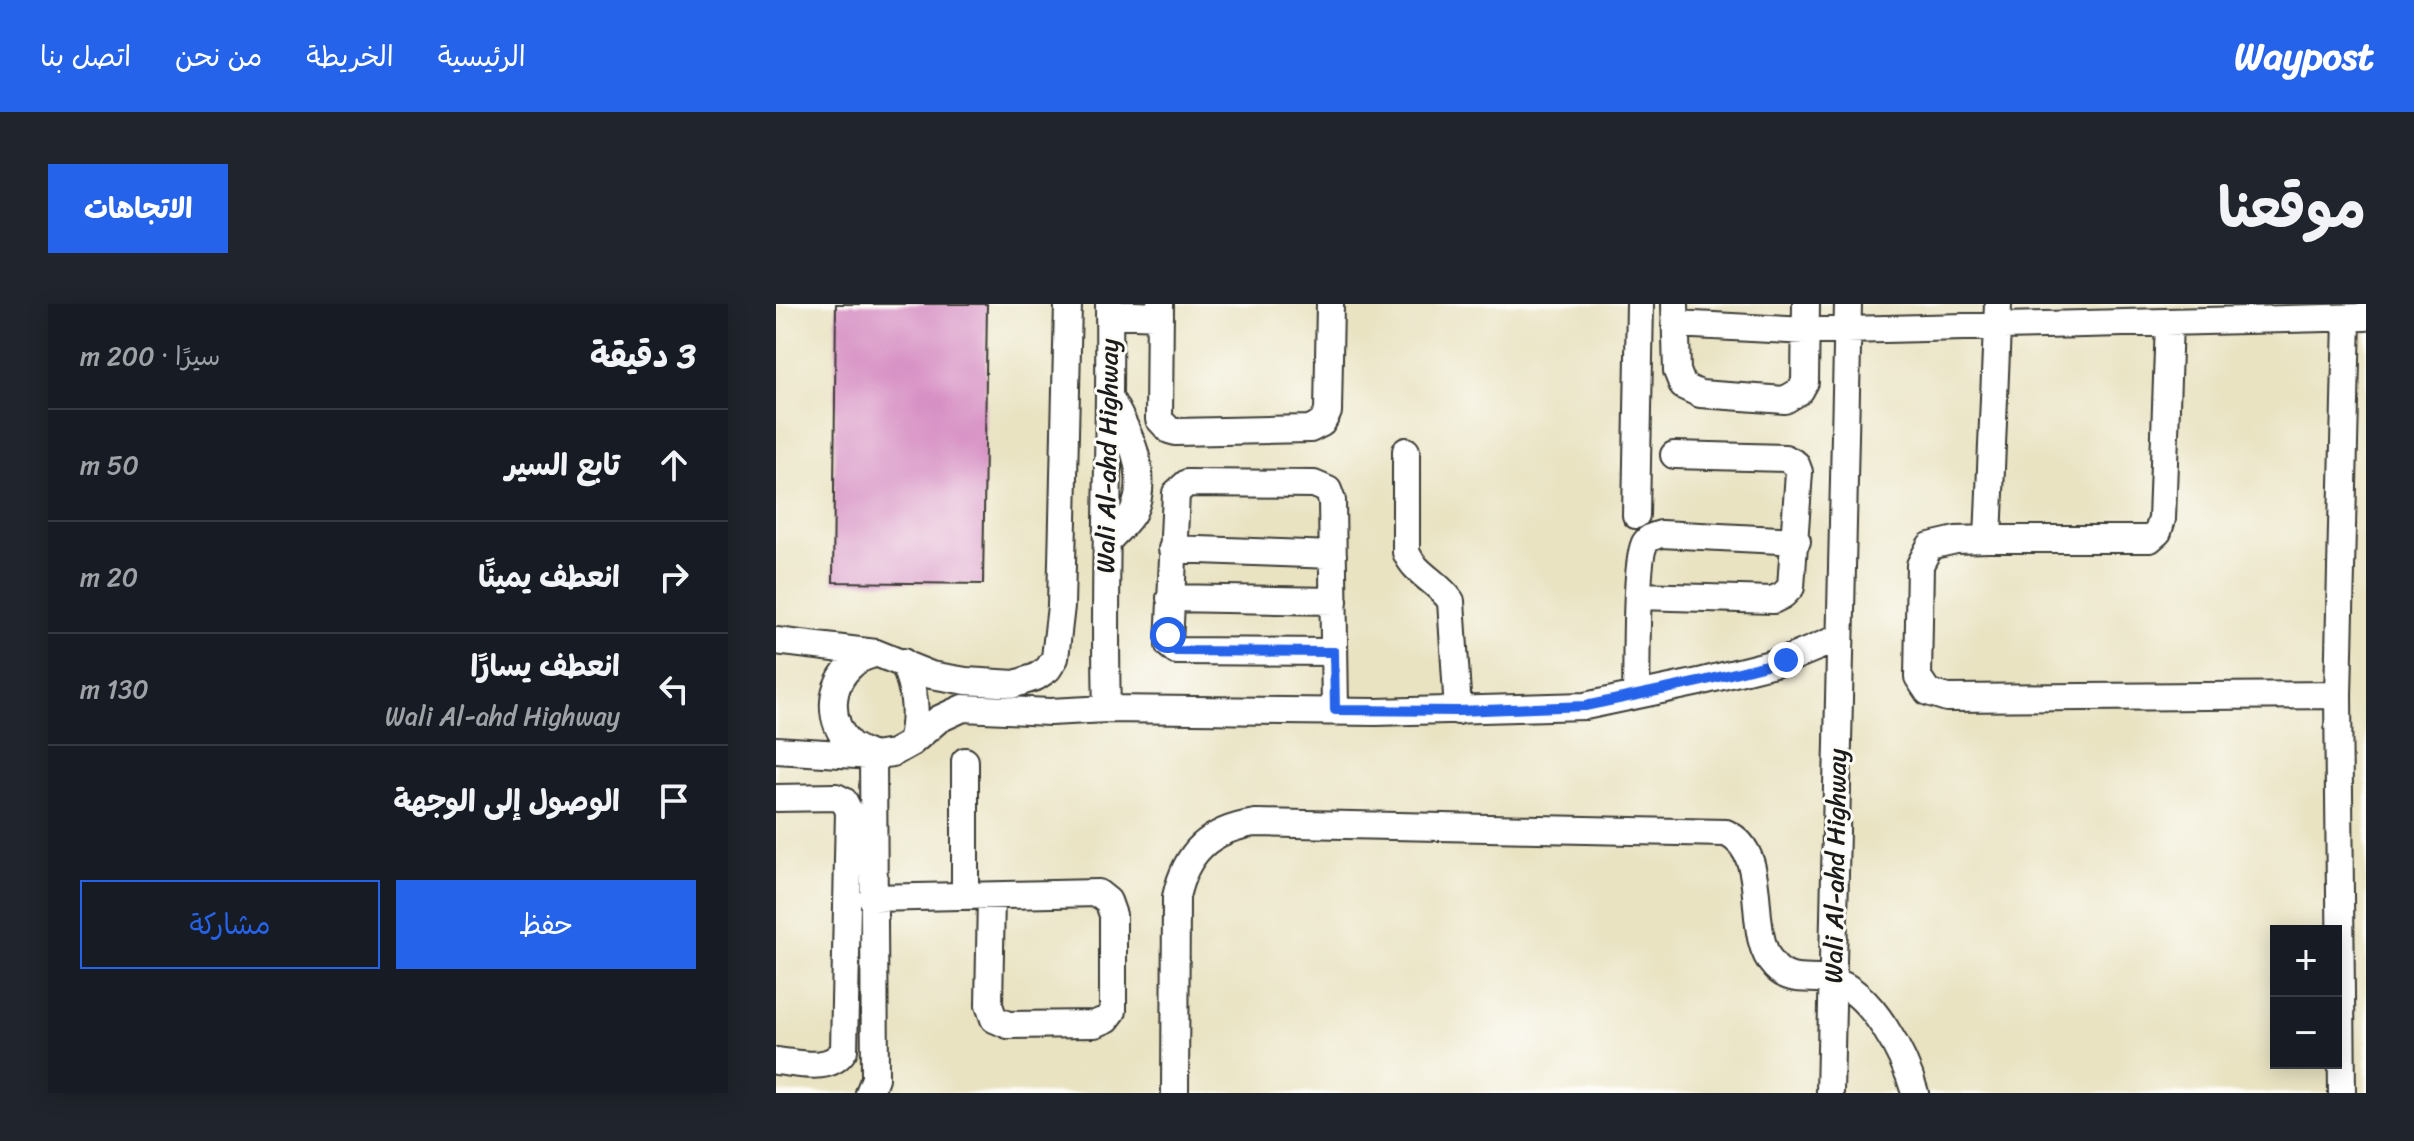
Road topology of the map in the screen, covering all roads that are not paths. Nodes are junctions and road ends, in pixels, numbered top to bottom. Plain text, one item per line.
1 (1068, 304) edge
2 (1330, 304) edge
3 (1640, 304) edge
4 (1806, 304) edge
5 (1109, 309) edge
6 (1160, 310) edge
7 (2306, 311) edge
8 (1675, 314) edge
9 (1998, 315) edge
10 (1848, 317) edge
11 (2356, 318) edge
12 (2169, 322) junction
13 (1806, 331) junction
14 (1406, 451) dead end
15 (1674, 455) dead end
16 (1636, 515) dead end
17 (1988, 539) junction
18 (1797, 541) junction
19 (1172, 549) junction
20 (1333, 555) junction
21 (1639, 596) junction
22 (1170, 598) junction
23 (1334, 601) junction
24 (1061, 606) junction
25 (1104, 609) junction
26 (1839, 638) junction
27 (776, 641) edge
28 (1334, 652) junction
29 (876, 653) junction
30 (903, 662) junction
31 (1636, 695) junction
32 (2338, 695) junction
33 (1107, 709) junction
34 (1335, 710) junction
35 (1458, 711) junction
36 (911, 743) junction
37 (776, 750) edge
38 (873, 756) junction
39 (965, 761) dead end
40 (776, 798) edge
41 (978, 895) junction
42 (872, 898) junction
43 (1834, 981) junction
44 (776, 1061) edge
45 (869, 1093) edge
46 (1175, 1093) edge
47 (1830, 1093) edge
48 (1915, 1093) edge
49 (2342, 1093) edge

1 - 24 street, Wali Al-ahd Highway
2 - 6 street
3 - 16 street
4 - 13 street
5 - 6 street
5 - 25 street, Wali Al-ahd Highway
7 - 11 street
7 - 12 street
8 - 13 street
8 - 13 street
9 - 10 street
9 - 12 street
9 - 17 street
10 - 13 street
10 - 26 street, Wali Al-ahd Highway
11 - 32 street
12 - 17 street
14 - 35 street
15 - 18 street
17 - 32 street
18 - 21 street
18 - 21 street
19 - 20 street
19 - 20 street
19 - 22 street
20 - 23 street
21 - 31 street
22 - 23 street
22 - 28 street
23 - 28 street
24 - 25 street
24 - 30 street, Wali Al-ahd Highway
25 - 33 street, Wali Al-ahd Highway
26 - 31 street
26 - 43 street, Wali Al-ahd Highway
27 - 29 street
28 - 34 street
29 - 30 street
29 - 38 street
30 - 36 street
31 - 35 street
32 - 49 street
33 - 34 street
33 - 36 street
34 - 35 street
36 - 38 street
37 - 38 street
38 - 42 street
39 - 41 street
40 - 44 street
41 - 41 street
41 - 42 street
42 - 45 street
43 - 46 street
43 - 47 street, Wali Al-ahd Highway
43 - 48 street

